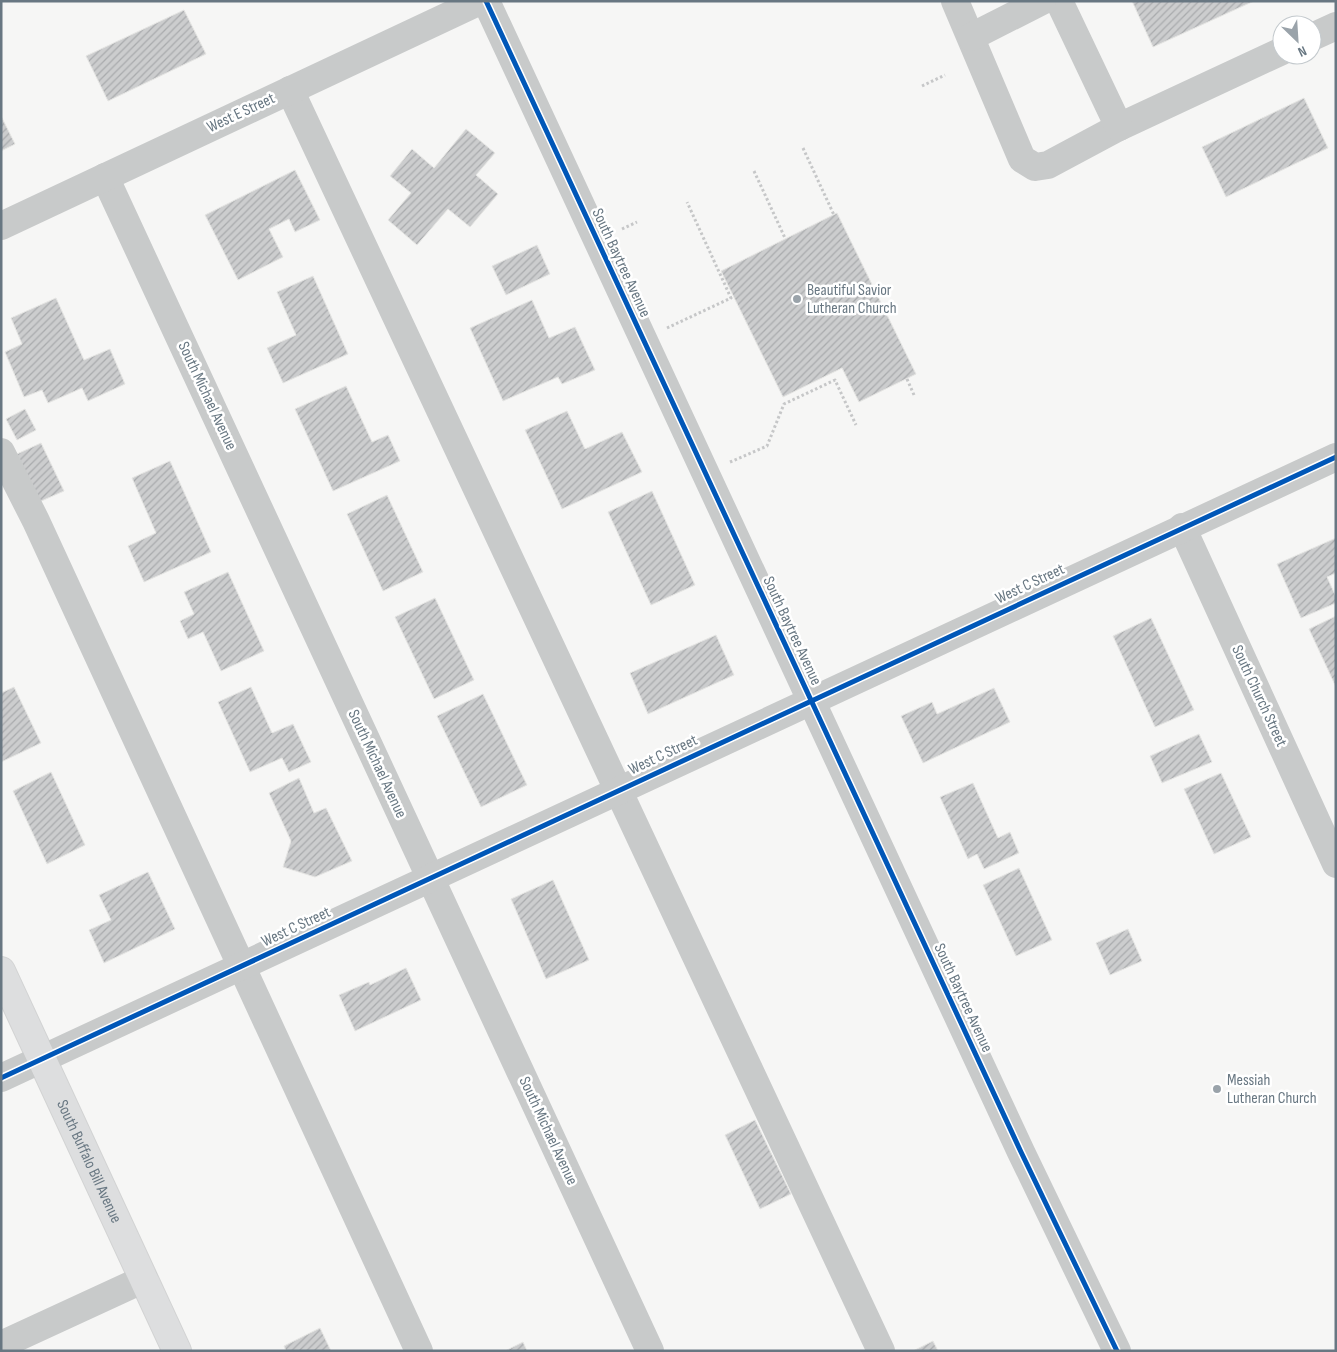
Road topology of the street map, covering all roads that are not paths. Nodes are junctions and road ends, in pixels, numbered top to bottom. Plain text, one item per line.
1 (480, 1) edge
2 (486, 1) edge
3 (955, 1) edge
4 (1042, 1) edge
5 (1059, 1) edge
6 (1336, 26) edge
7 (1322, 32) edge
8 (971, 37) junction
9 (1272, 56) edge
10 (290, 90) junction
11 (1118, 127) junction
12 (105, 177) junction
13 (1, 226) edge
14 (1, 452) edge
15 (1336, 457) edge
16 (1182, 527) junction
17 (810, 700) junction
18 (619, 789) junction
19 (1336, 864) edge
20 (430, 878) junction
21 (241, 966) junction
22 (1, 971) edge
23 (42, 1059) junction
24 (1, 1078) edge
25 (144, 1279) junction
26 (1, 1345) edge
27 (177, 1351) edge
28 (419, 1351) edge
29 (650, 1351) edge
30 (881, 1351) edge
31 (1117, 1351) edge

1 - 10 street, West E Street
2 - 17 street, South Baytree Avenue
3 - 8 street
4 - 8 street
5 - 11 street
6 - 7 street
8 - 11 street
9 - 11 street
10 - 12 street, West E Street
10 - 18 street
12 - 13 street, West E Street
12 - 20 street, South Michael Avenue
14 - 21 street
15 - 16 street, West C Street
16 - 17 street, West C Street
16 - 19 street, South Church Street
17 - 18 street, West C Street
17 - 31 street, South Baytree Avenue
18 - 20 street, West C Street
18 - 30 street
20 - 21 street, West C Street
20 - 29 street, South Michael Avenue
21 - 23 street, West C Street
21 - 28 street
22 - 23 main road, South Buffalo Bill Avenue
23 - 24 street, West C Street
23 - 25 main road, South Buffalo Bill Avenue
25 - 26 street
25 - 27 main road, South Buffalo Bill Avenue

